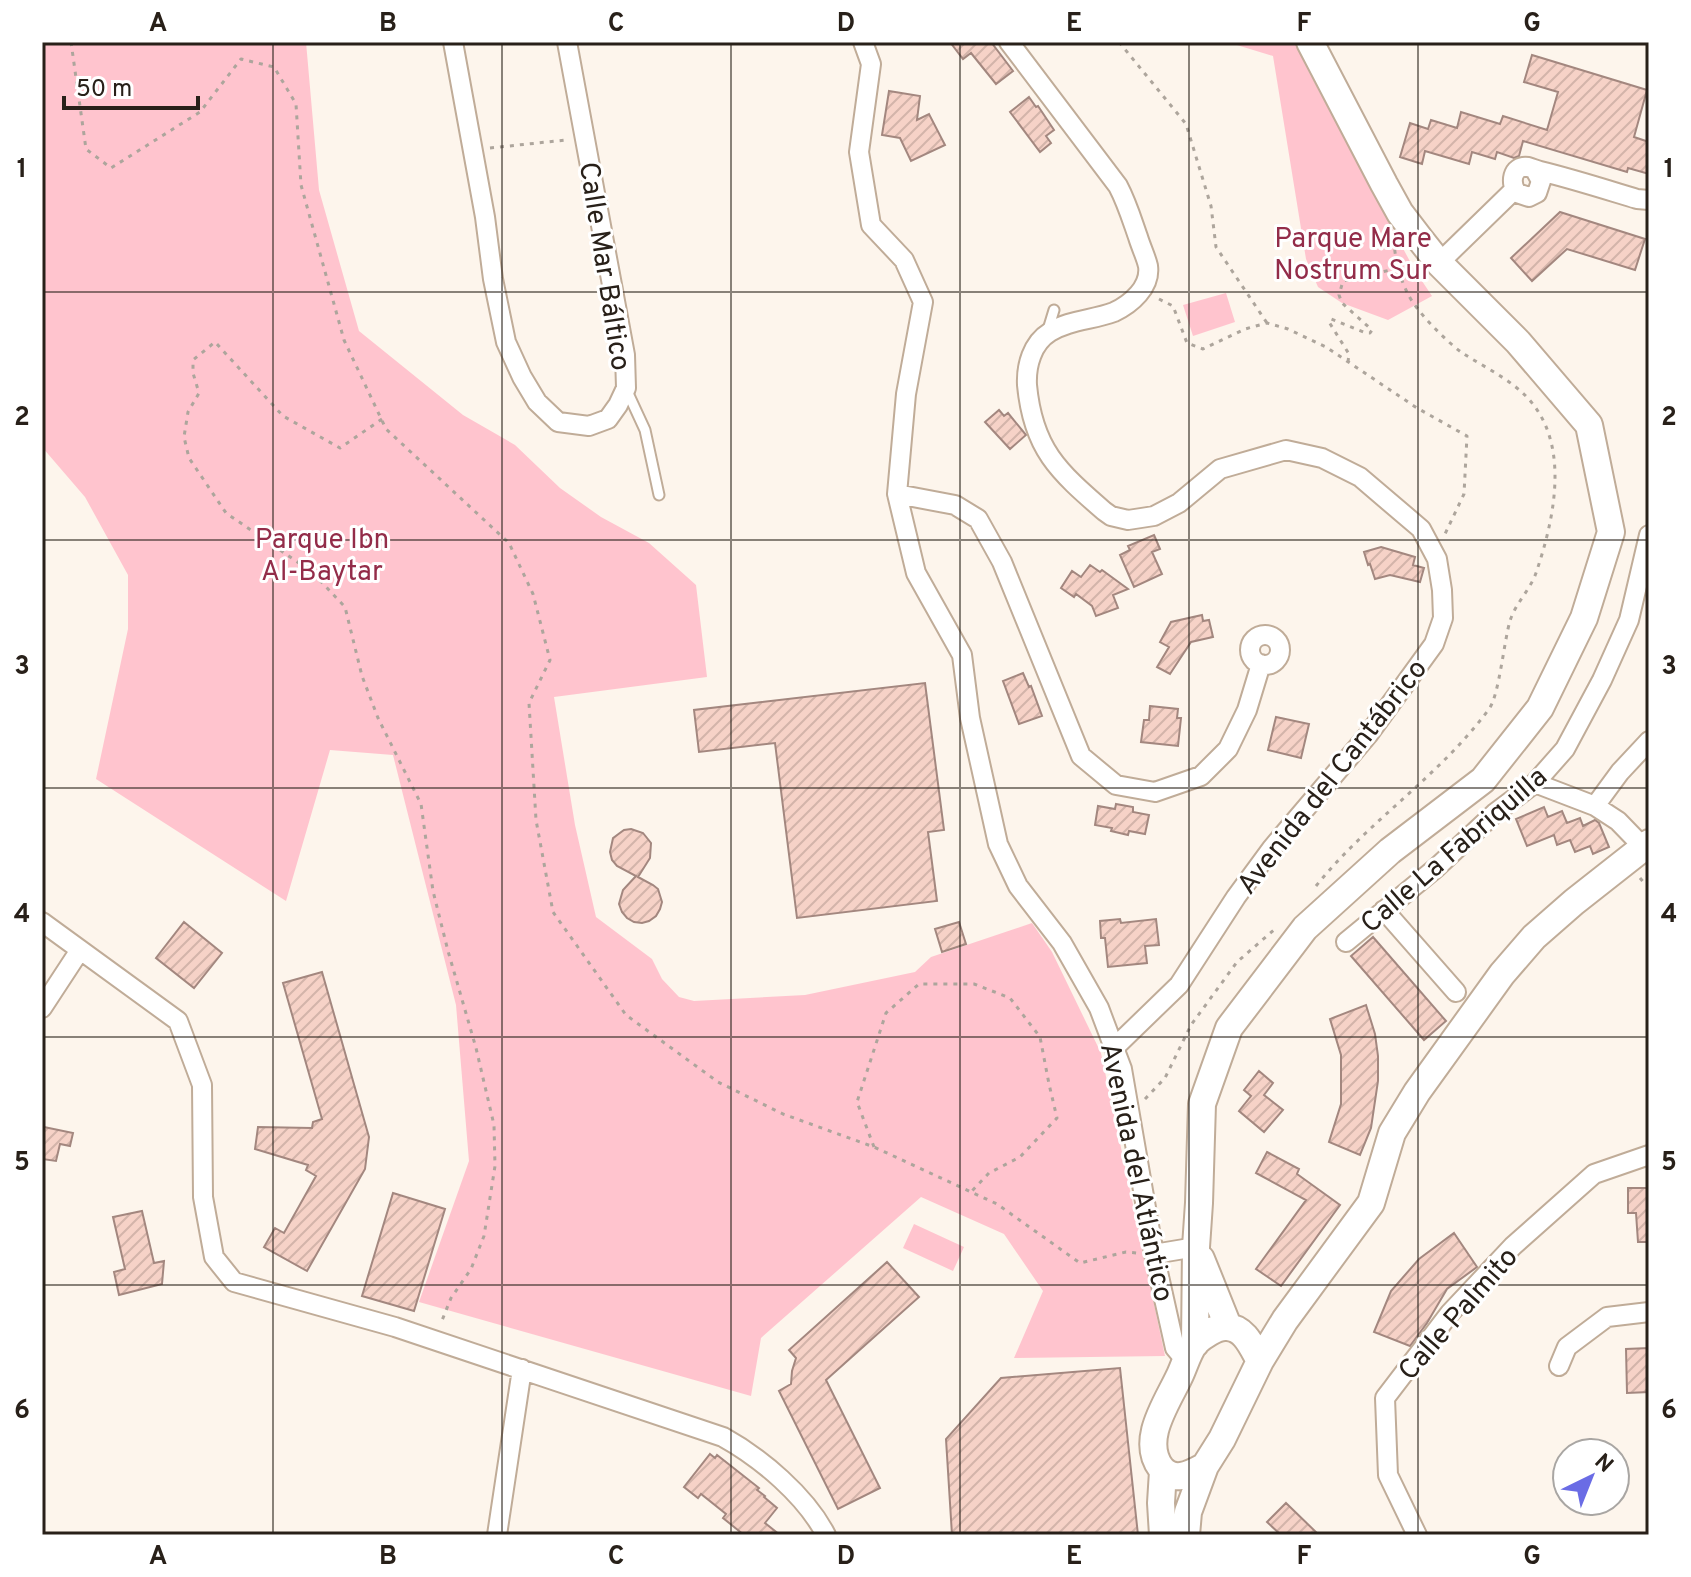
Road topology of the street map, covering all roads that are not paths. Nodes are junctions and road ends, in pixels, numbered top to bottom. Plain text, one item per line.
1 (453, 42) edge
2 (567, 42) edge
3 (863, 42) edge
4 (1009, 42) edge
5 (1310, 42) edge
6 (1649, 200) edge
7 (1439, 263) junction
8 (1054, 310) dead end
9 (1047, 333) junction
10 (626, 388) junction
11 (897, 494) junction
12 (659, 495) dead end
13 (1649, 535) edge
14 (1261, 664) dead end
15 (1649, 741) edge
16 (1535, 783) junction
17 (1595, 806) junction
18 (1647, 848) edge
19 (1384, 910) junction
20 (42, 922) edge
21 (1346, 942) dead end
22 (80, 950) junction
23 (1456, 992) dead end
24 (42, 1008) edge
25 (1115, 1047) junction
26 (1649, 1155) edge
27 (1196, 1247) junction
28 (1154, 1254) junction
29 (1649, 1312) edge
30 (1285, 1320) junction
31 (1237, 1331) junction
32 (1190, 1352) junction
33 (1260, 1361) junction
34 (1559, 1366) dead end
35 (522, 1369) junction
36 (1205, 1466) junction
37 (1163, 1471) junction
38 (497, 1535) edge
39 (826, 1535) edge
40 (1163, 1535) edge
41 (1186, 1535) edge
42 (1417, 1535) edge

1 - 10 street, Calle Mar Báltico
2 - 10 street, Calle Mar Báltico
3 - 11 street, Avenida del Atlántico
4 - 9 street
5 - 7 street
6 - 7 street
7 - 27 street
8 - 9 lane
9 - 25 street, Avenida del Cantábrico
10 - 12 lane
11 - 14 street
11 - 25 street, Avenida del Atlántico
13 - 16 street, Calle La Fabriquilla
15 - 17 street
16 - 17 street
16 - 19 street, Calle La Fabriquilla
17 - 18 street
18 - 30 street
19 - 21 street, Calle La Fabriquilla
19 - 23 street
20 - 22 street
22 - 24 street
22 - 35 street
25 - 28 street, Avenida del Atlántico
26 - 42 street, Calle Palmito
27 - 28 street
27 - 31 street
27 - 32 street
28 - 32 street, Avenida del Atlántico
29 - 34 street
30 - 31 street
30 - 33 street
31 - 32 street
31 - 33 street
32 - 37 street
33 - 36 street
35 - 38 street
35 - 39 street
36 - 37 street
36 - 41 street
37 - 40 street

